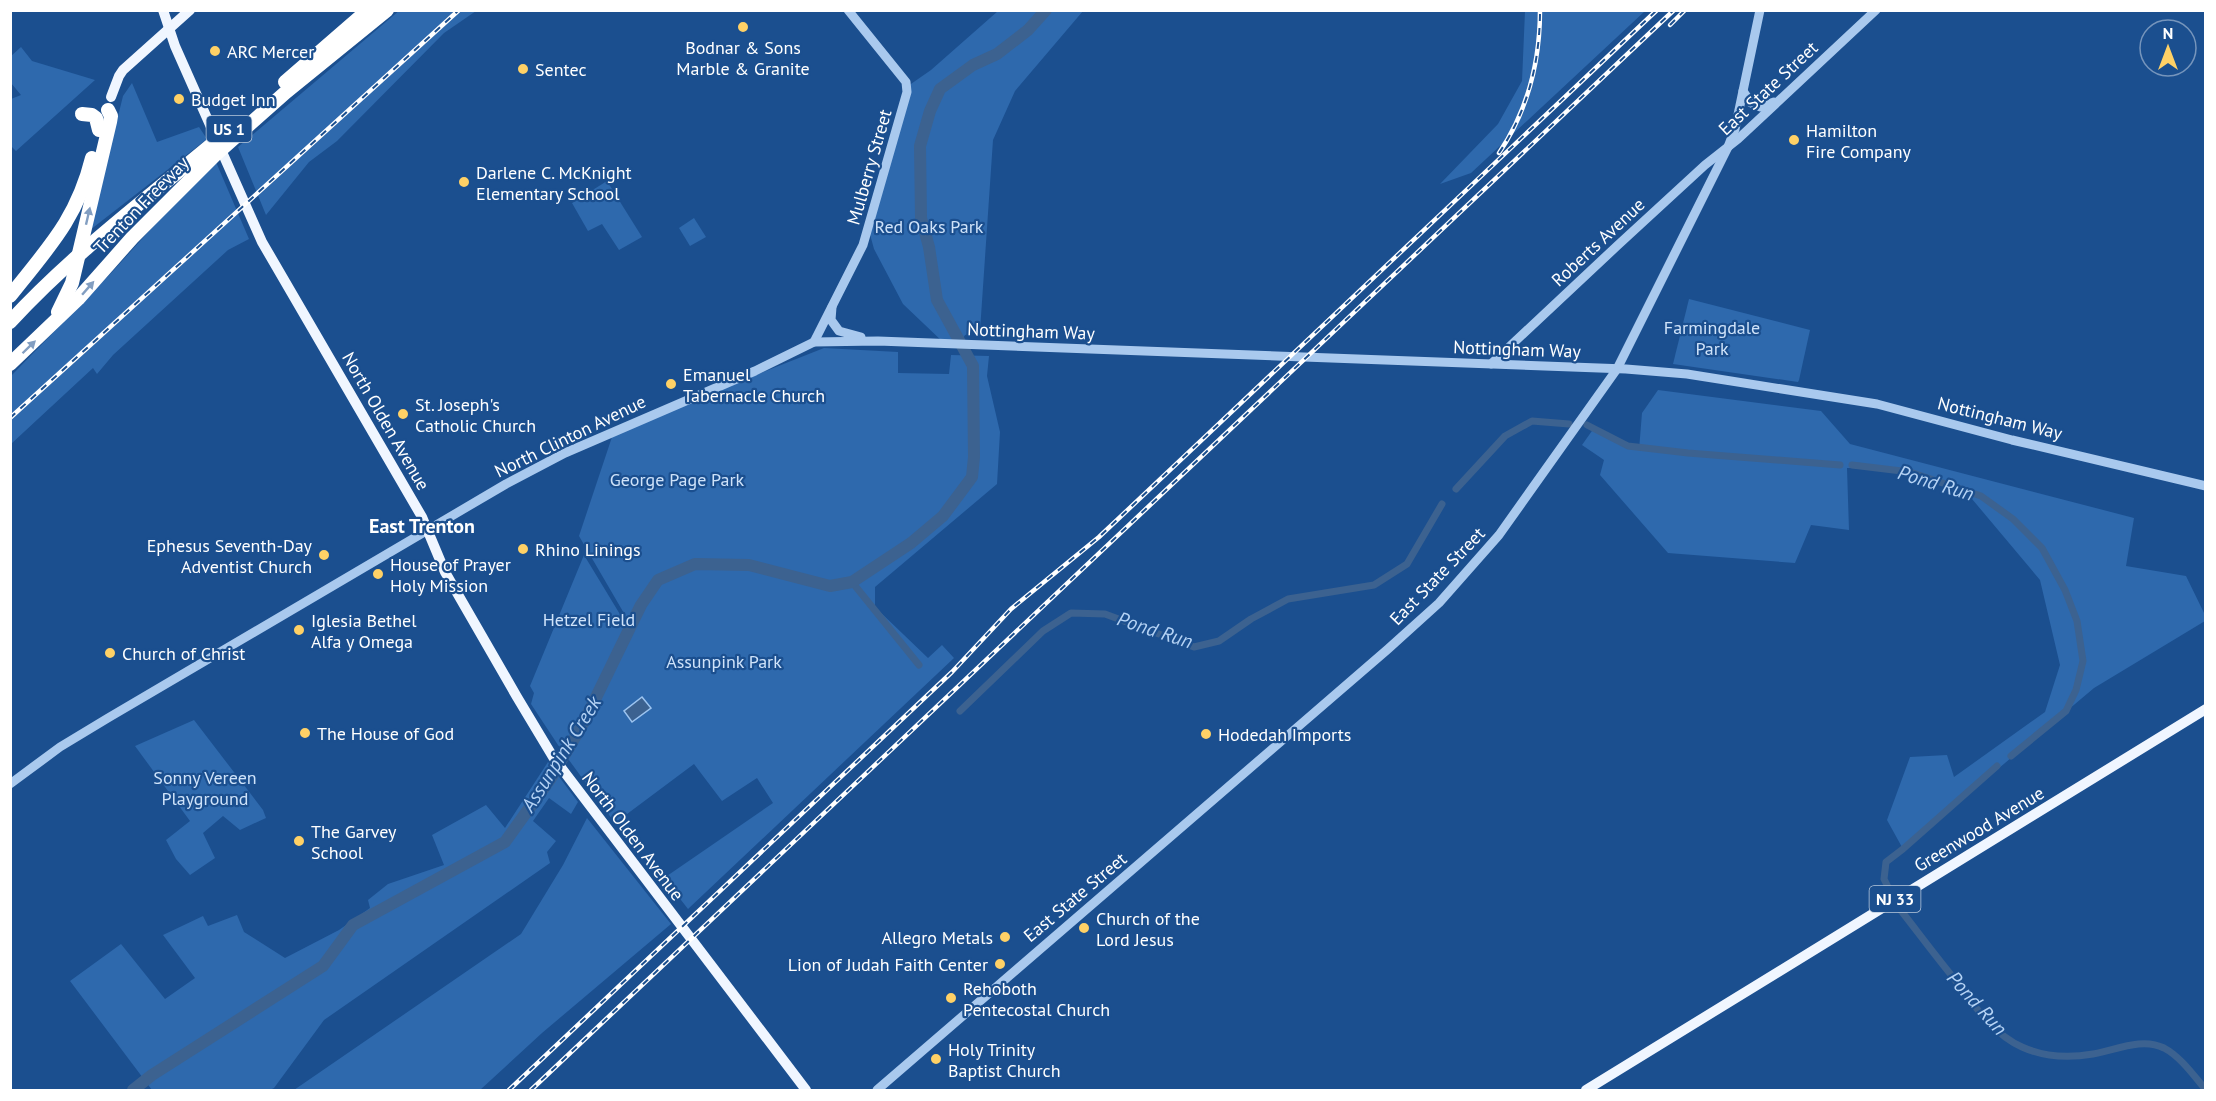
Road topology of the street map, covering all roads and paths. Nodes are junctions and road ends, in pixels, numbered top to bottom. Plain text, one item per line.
1 (163, 10) edge
2 (190, 10) edge
3 (368, 10) edge
4 (387, 10) edge
5 (848, 10) edge
6 (1760, 10) edge
7 (1876, 10) edge
8 (169, 30) junction
9 (1743, 91) junction
10 (1779, 101) junction
11 (109, 103) junction
12 (82, 114) dead end
13 (99, 130) junction
14 (1728, 147) junction
15 (10, 296) edge
16 (832, 305) junction
17 (10, 322) edge
18 (47, 330) junction
19 (878, 341) junction
20 (814, 342) junction
21 (10, 364) edge
22 (1491, 364) junction
23 (1617, 369) junction
24 (2205, 486) edge
25 (428, 531) junction
26 (2205, 709) edge
27 (10, 783) edge
28 (806, 1090) edge
29 (877, 1090) edge
30 (1586, 1090) edge

1 - 8 main road, North Olden Avenue
2 - 8 main road
3 - 17 highway, Trenton Freeway / US 1
18 -> 4 highway, Trenton Freeway / US 1
5 - 16 street, Mulberry Street
6 - 9 street
7 - 10 street, East State Street
8 - 11 main road
8 - 25 main road, North Olden Avenue
9 - 10 street
9 - 14 street
10 - 14 street, East State Street
11 - 13 highway
18 -> 11 highway
12 - 13 highway
13 - 15 highway
14 - 22 street, Roberts Avenue
14 - 23 street, East State Street
16 - 19 street
16 - 20 street, Mulberry Street
21 -> 18 highway, Trenton Freeway / US 1
19 - 20 street, Nottingham Way
19 - 22 street, Nottingham Way
20 - 25 street, North Clinton Avenue
22 - 23 street, Nottingham Way
23 - 24 street, Nottingham Way
23 - 29 street, East State Street
25 - 27 street, North Clinton Avenue
25 - 28 main road, North Olden Avenue
26 - 30 main road, Greenwood Avenue / NJ 33

